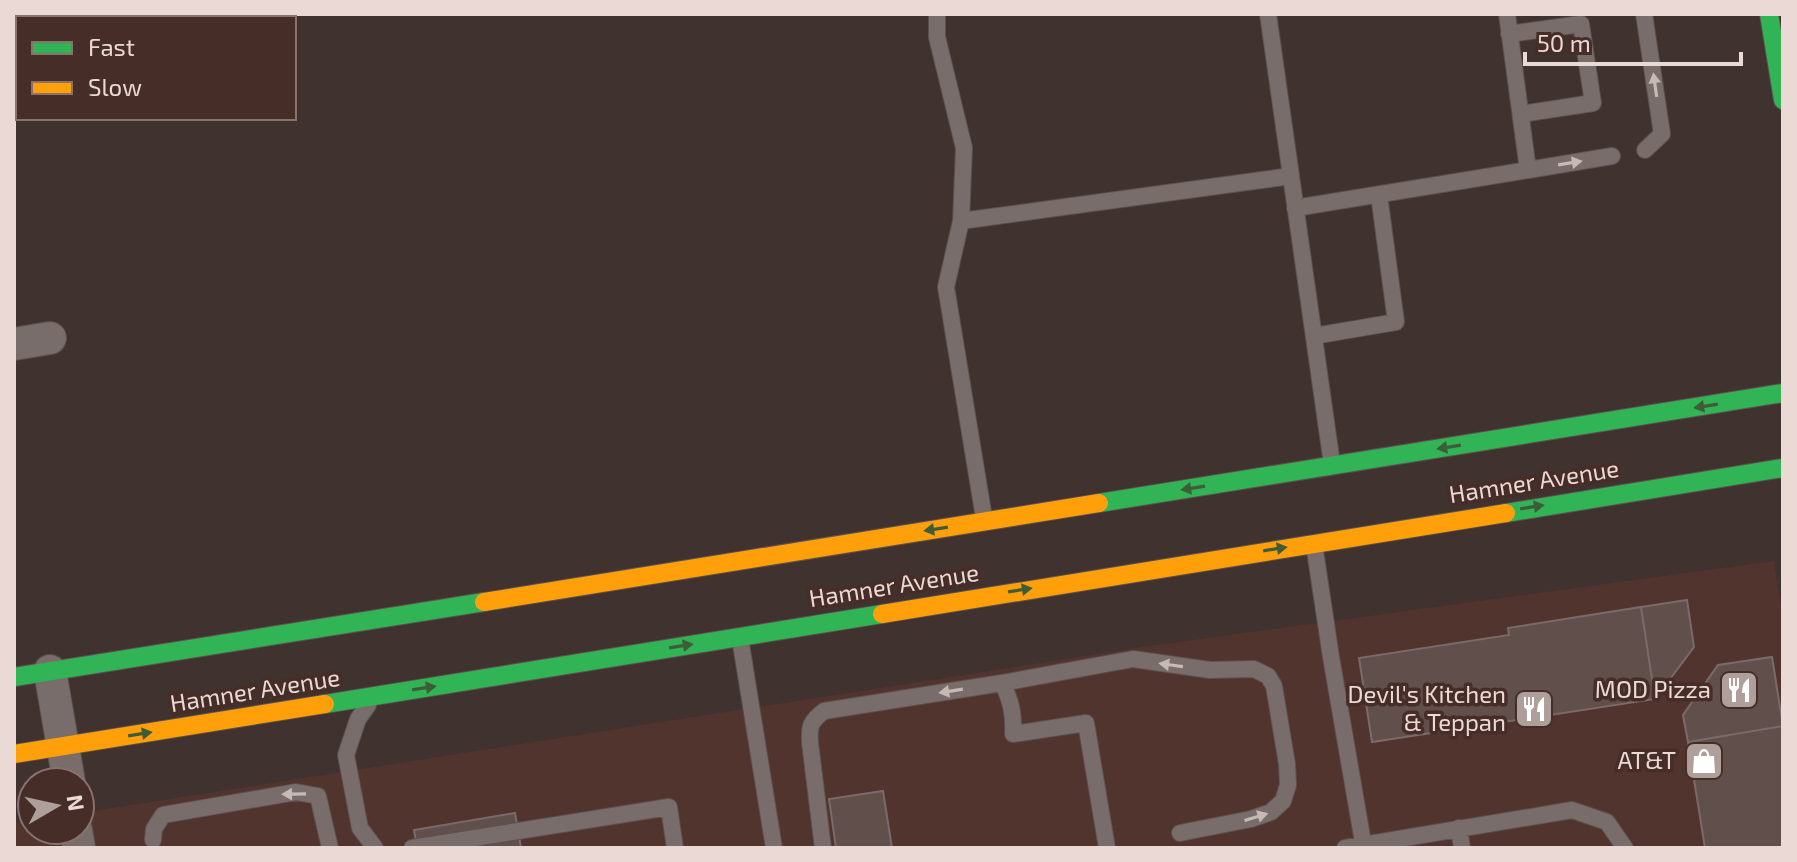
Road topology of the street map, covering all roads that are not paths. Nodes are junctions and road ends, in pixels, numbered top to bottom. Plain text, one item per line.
1 (937, 14) edge
2 (1268, 14) edge
3 (1507, 14) edge
4 (1644, 14) edge
5 (1769, 14) edge
6 (1509, 34) junction
7 (1783, 100) edge
8 (1521, 114) junction
9 (1645, 150) dead end
10 (1612, 156) dead end
11 (1528, 170) junction
12 (1291, 176) junction
13 (1379, 195) junction
14 (1295, 208) junction
15 (961, 221) junction
16 (1314, 336) junction
17 (50, 338) dead end
18 (14, 344) edge
19 (1783, 393) edge
20 (1332, 466) junction
21 (1783, 468) edge
22 (985, 521) junction
23 (1314, 542) junction
24 (739, 636) junction
25 (50, 671) junction
26 (14, 677) edge
27 (1002, 683) junction
28 (374, 696) junction
29 (63, 747) junction
30 (14, 754) edge
31 (66, 766) edge
32 (1459, 828) junction
33 (1180, 833) dead end
34 (153, 840) dead end
35 (1364, 846) edge
36 (330, 848) edge
37 (375, 848) edge
38 (412, 848) edge
39 (675, 848) edge
40 (774, 848) edge
41 (823, 848) edge
42 (1107, 848) edge
43 (1345, 848) edge
44 (1462, 848) edge
45 (1625, 848) edge

1 - 15 lane
2 - 12 lane
3 - 6 lane
9 -> 4 lane
5 - 7 main road
6 - 8 lane
6 - 8 lane
8 - 11 lane
11 -> 10 lane
11 - 13 lane
12 - 14 lane
12 - 15 lane
13 - 14 lane
13 - 16 lane
14 - 16 lane
15 - 22 lane
16 - 20 lane
17 - 18 street
19 -> 20 main road, Hamner Avenue
20 -> 22 main road, Hamner Avenue
23 -> 21 main road, Hamner Avenue
22 -> 25 main road, Hamner Avenue
24 -> 23 main road, Hamner Avenue
23 - 35 lane
28 -> 24 main road, Hamner Avenue
24 - 40 lane
25 - 26 main road, Hamner Avenue
25 - 29 street
33 -> 27 lane
27 -> 41 lane
27 - 42 lane
29 -> 28 main road, Hamner Avenue
28 - 37 lane
29 - 30 main road, Hamner Avenue
29 - 31 street
32 - 35 lane
32 - 44 lane
32 - 45 lane
36 -> 34 lane
35 - 43 lane
38 - 39 lane

